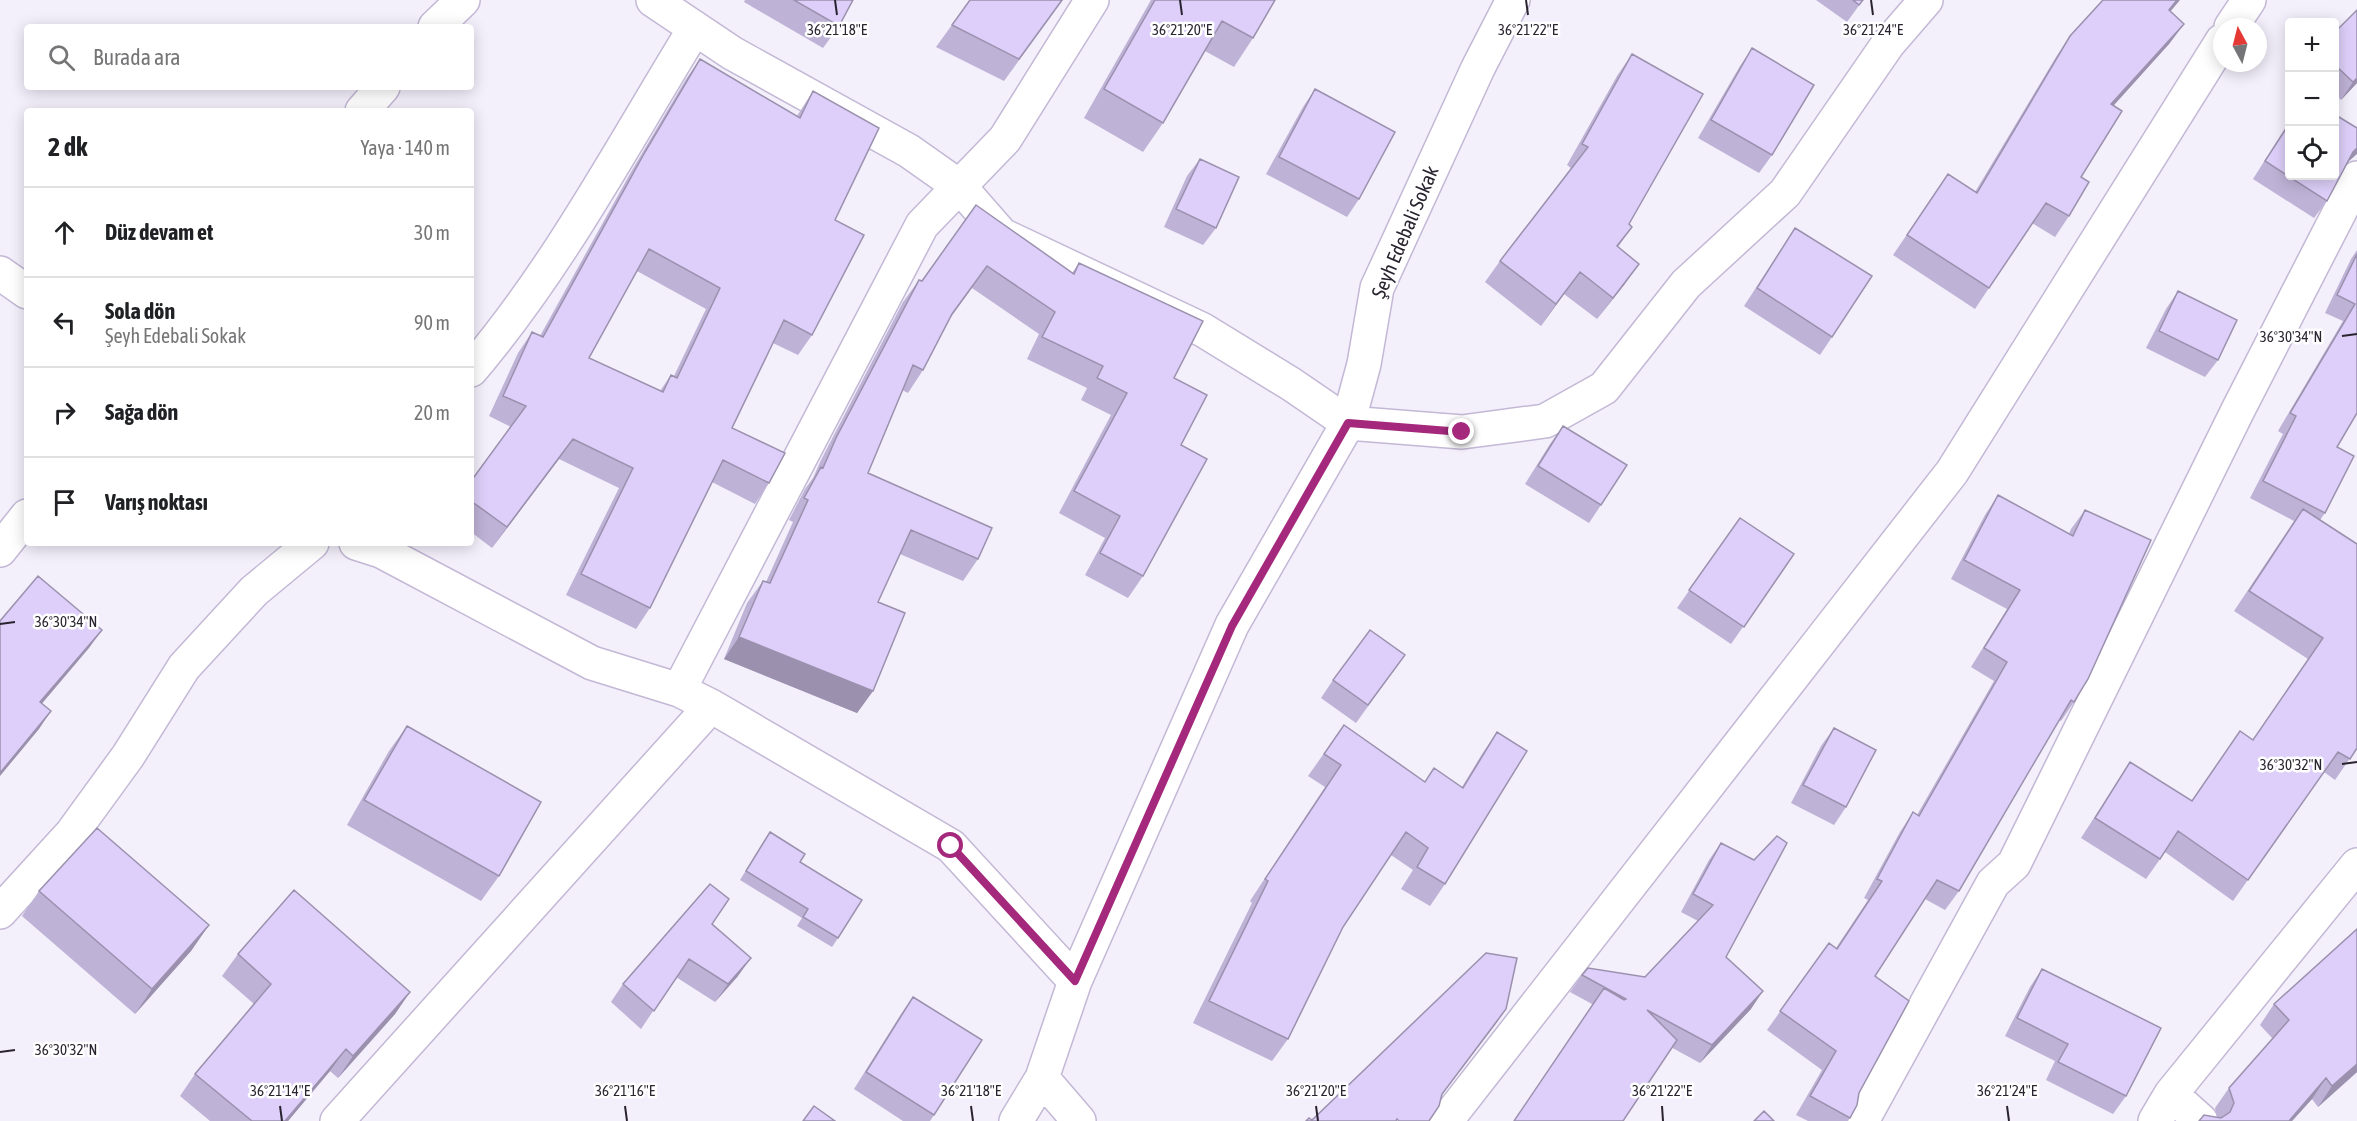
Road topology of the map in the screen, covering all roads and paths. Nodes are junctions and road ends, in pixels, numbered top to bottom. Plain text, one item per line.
1 (464, 0) edge
2 (653, 0) edge
3 (1092, 0) edge
4 (1513, 0) edge
5 (1926, 0) edge
6 (2249, 0) edge
7 (2237, 18) edge
8 (438, 24) edge
9 (695, 28) junction
10 (2213, 55) edge
11 (380, 90) edge
12 (365, 108) edge
13 (2357, 178) edge
14 (960, 187) junction
15 (0, 273) edge
16 (24, 290) edge
17 (474, 367) edge
18 (1348, 423) junction
19 (24, 520) edge
20 (308, 546) edge
21 (365, 546) edge
22 (0, 550) edge
23 (679, 690) junction
24 (711, 706) junction
25 (2357, 865) edge
26 (0, 912) edge
27 (1075, 981) junction
28 (1042, 1078) junction
29 (2163, 1108) edge
30 (337, 1121) edge
31 (1016, 1121) edge
32 (1079, 1121) edge
33 (1446, 1121) edge
34 (1862, 1121) edge
35 (2201, 1121) edge

1 - 8 street
2 - 9 street
3 - 14 street
4 - 18 street, Şeyh Edebali Sokak
5 - 18 street
6 - 7 street
9 - 14 street
9 - 17 street
10 - 33 street
11 - 12 street
13 - 34 street
14 - 18 street
14 - 23 street
15 - 16 street
18 - 27 street, Şeyh Edebali Sokak
19 - 22 street
20 - 26 street
21 - 23 street
23 - 24 street
24 - 27 street
24 - 30 street
25 - 29 street
27 - 28 street, Şeyh Edebali Sokak
28 - 31 street, Şeyh Edebali Sokak
28 - 32 street
29 - 35 street

